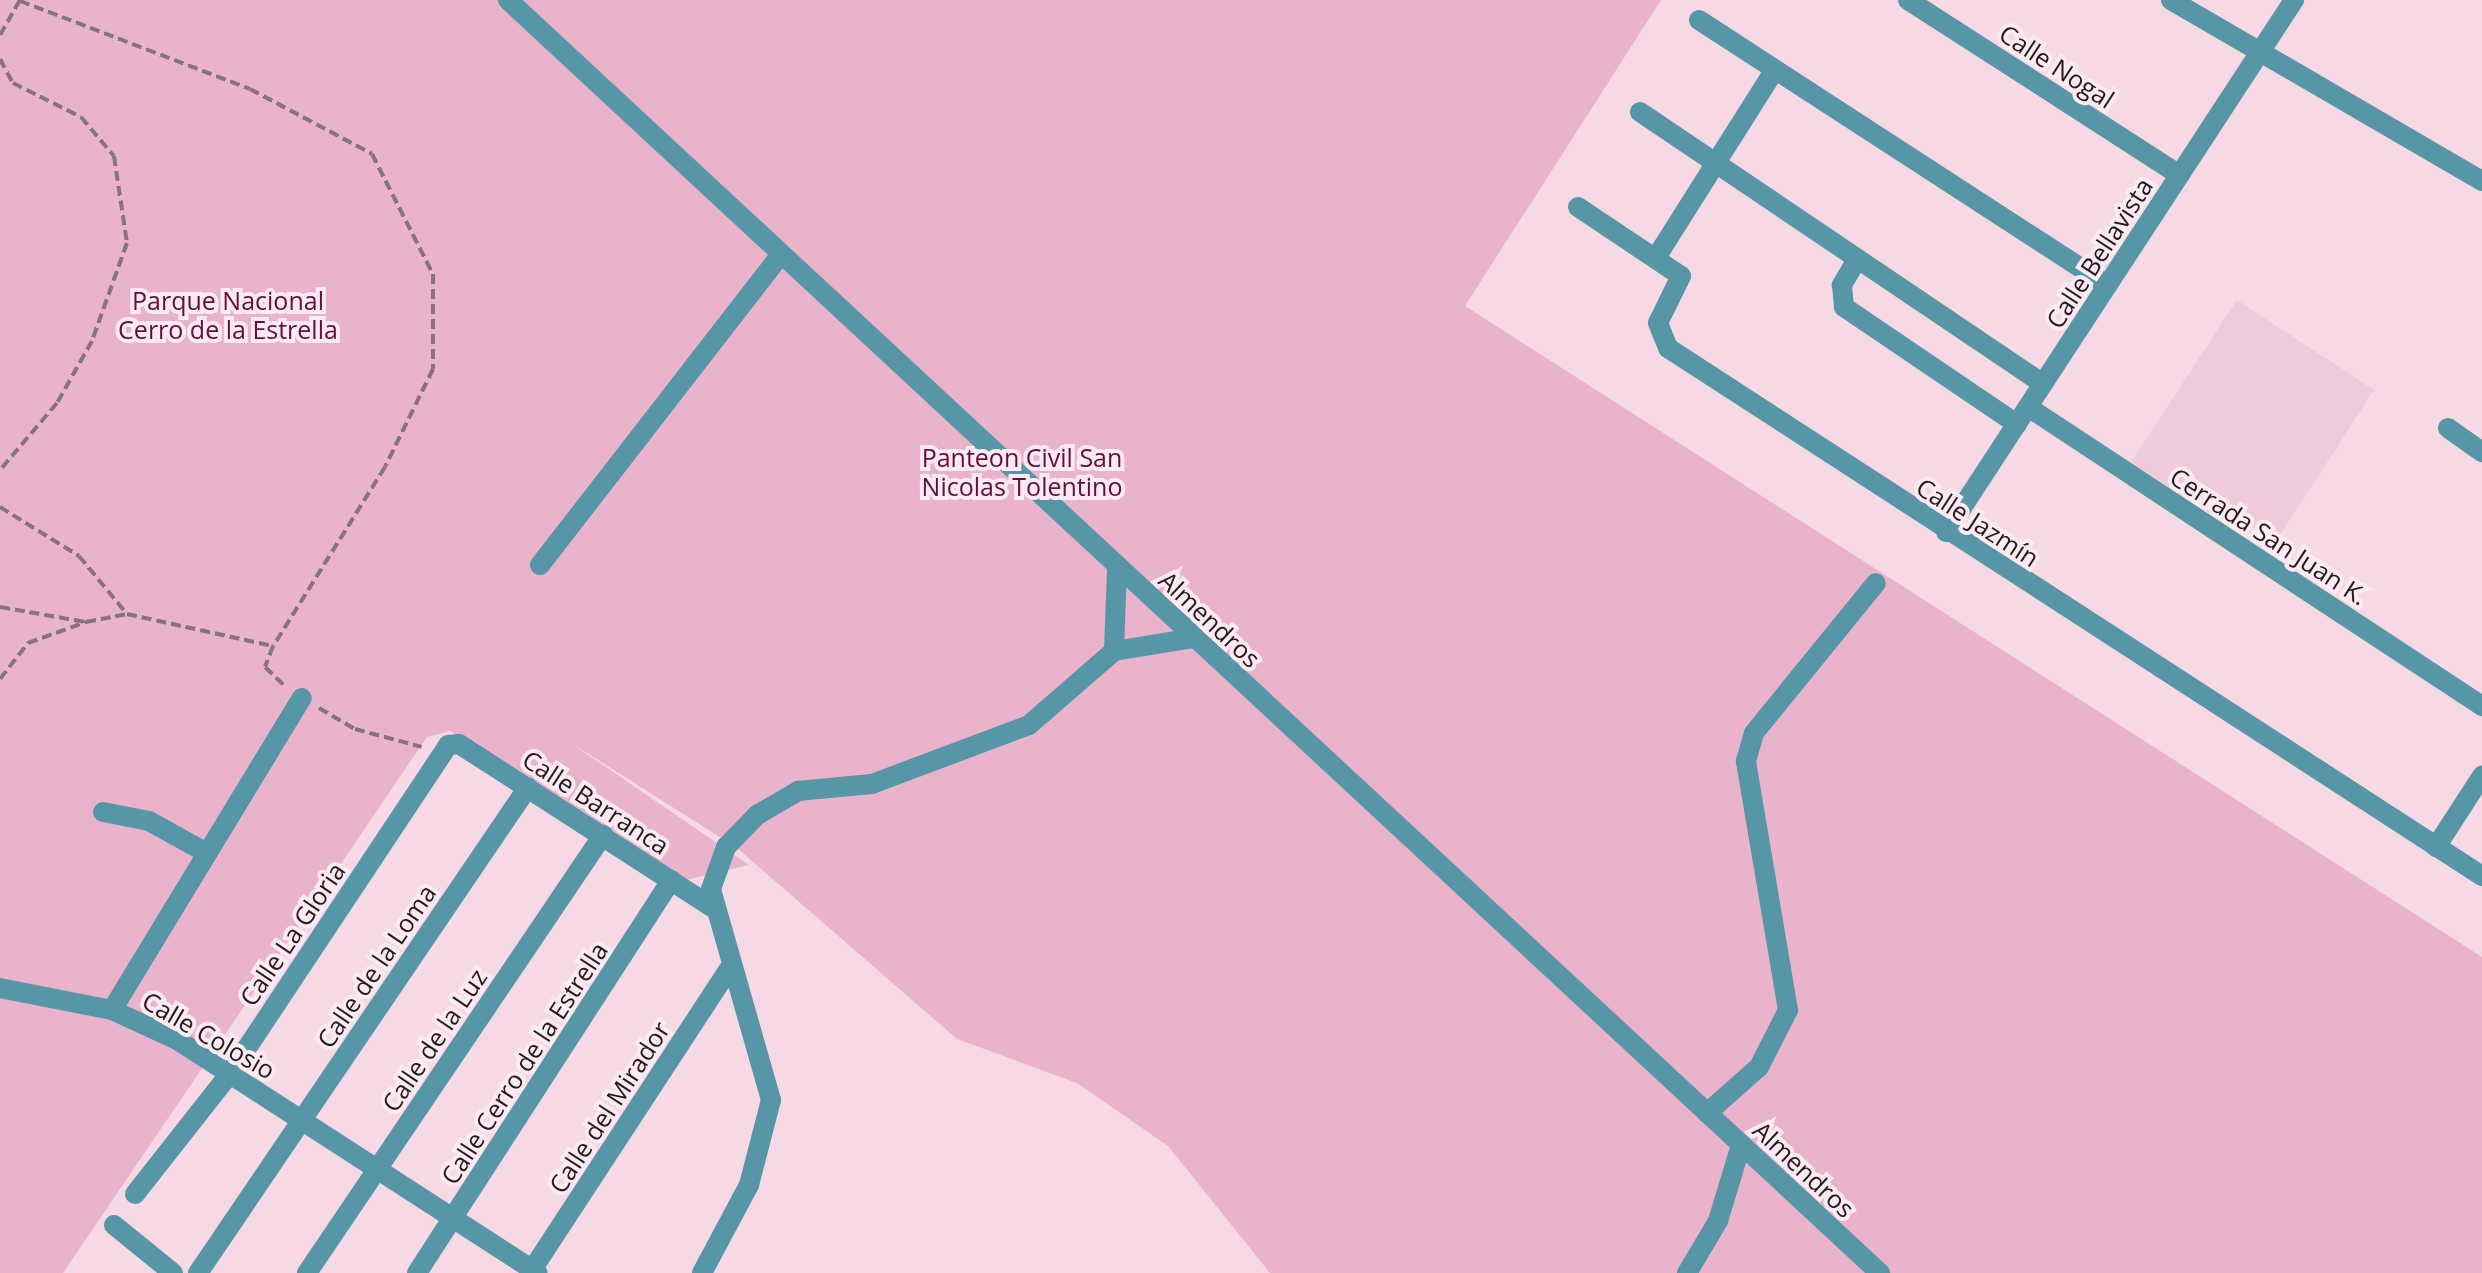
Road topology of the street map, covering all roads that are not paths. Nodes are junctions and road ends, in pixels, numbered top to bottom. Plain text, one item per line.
1 (508, 0) edge
2 (1908, 0) edge
3 (2171, 0) edge
4 (2294, 0) edge
5 (1698, 20) dead end
6 (2257, 56) junction
7 (1774, 72) junction
8 (1640, 112) dead end
9 (1715, 165) junction
10 (2180, 175) junction
11 (2482, 181) edge
12 (1578, 207) dead end
13 (780, 256) junction
14 (1657, 256) junction
15 (1856, 263) junction
16 (2108, 286) junction
17 (2044, 384) junction
18 (2023, 415) junction
19 (2448, 428) dead end
20 (2482, 452) edge
21 (1946, 532) junction
22 (540, 565) dead end
23 (1117, 569) junction
24 (1876, 583) dead end
25 (1193, 638) junction
26 (1114, 651) junction
27 (302, 698) road end
28 (2482, 706) edge
29 (447, 746) joint
30 (2482, 776) edge
31 (528, 787) junction
32 (103, 812) dead end
33 (603, 835) junction
34 (2436, 847) junction
35 (204, 852) junction
36 (2482, 876) edge
37 (671, 880) junction
38 (715, 909) junction
39 (729, 969) junction
40 (0, 988) edge
41 (112, 1010) junction
42 (231, 1072) junction
43 (1707, 1112) junction
44 (302, 1121) junction
45 (1741, 1145) junction
46 (376, 1170) junction
47 (135, 1194) dead end
48 (453, 1220) junction
49 (114, 1225) dead end
50 (533, 1272) edge
51 (173, 1273) edge
52 (198, 1273) edge
53 (307, 1273) edge
54 (417, 1273) edge
55 (702, 1273) edge
56 (1687, 1273) edge
57 (1880, 1273) edge

1 - 13 street, Almendros
2 - 10 street, Calle Nogal
3 - 6 street
4 - 6 street, Calle Bellavista
5 - 7 street
6 - 10 street, Calle Bellavista
6 - 11 street
7 - 9 street
7 - 16 street
8 - 9 street
9 - 14 street
9 - 15 street
10 - 16 street, Calle Bellavista
12 - 14 street
13 - 22 street
13 - 23 street, Almendros
14 - 21 street, Calle Jazmín
15 - 17 street
15 - 18 street, Cerrada San Juan K.
16 - 17 street, Calle Bellavista
17 - 18 street, Calle Bellavista
18 - 21 street, Calle Bellavista
18 - 28 street, Cerrada San Juan K.
19 - 20 street
21 - 34 street, Calle Jazmín
23 - 25 street, Almendros
23 - 26 street
24 - 43 street
25 - 26 street
25 - 43 street, Almendros
26 - 38 street
27 - 35 street, Calle Colosio
29 - 31 street, Calle Barranca
29 - 42 street, Calle La Gloria
30 - 34 street
31 - 33 street, Calle Barranca
31 - 44 street, Calle de la Loma
32 - 35 street
33 - 37 street, Calle Barranca
33 - 46 street, Calle de la Luz
34 - 36 street, Calle Jazmín
35 - 41 street, Calle Colosio
37 - 38 street, Calle Barranca
37 - 48 street, Calle Cerro de la Estrella
38 - 39 street
39 - 50 street, Calle del Mirador
39 - 55 street
40 - 41 street
41 - 42 street, Calle Colosio
42 - 44 street, Calle Colosio
42 - 47 street, Calle La Gloria
43 - 45 street, Almendros
44 - 46 street, Calle Colosio
44 - 52 street, Calle de la Loma
45 - 56 street
45 - 57 street, Almendros
46 - 48 street, Calle Colosio
46 - 53 street, Calle de la Luz
48 - 50 street, Calle Colosio
48 - 54 street, Calle Cerro de la Estrella
49 - 51 street

